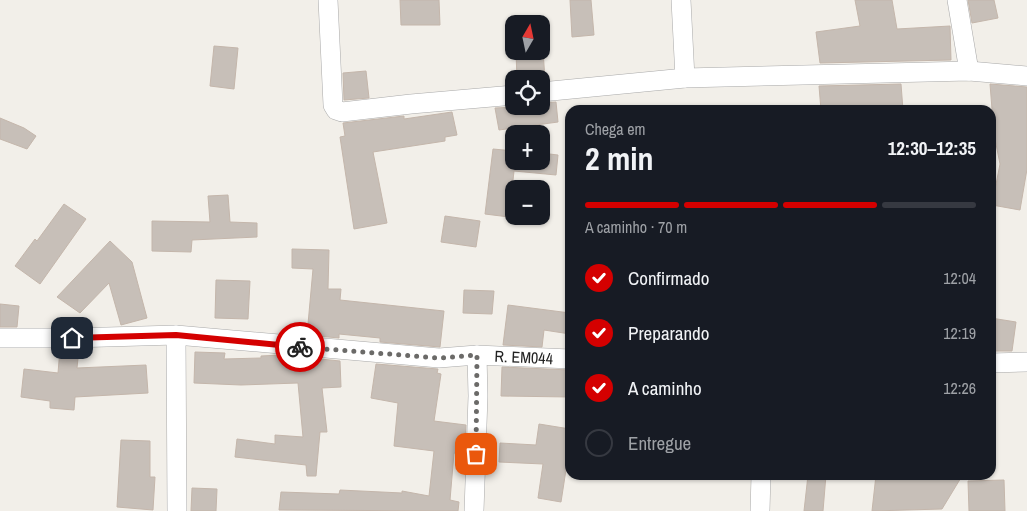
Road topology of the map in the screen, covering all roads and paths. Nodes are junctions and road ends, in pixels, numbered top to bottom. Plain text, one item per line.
1 (328, 0) edge
2 (681, 0) edge
3 (956, 0) edge
4 (969, 71) junction
5 (1027, 76) edge
6 (685, 78) junction
7 (550, 91) edge
8 (505, 95) edge
9 (176, 335) junction
10 (0, 338) edge
11 (477, 355) junction
12 (565, 359) edge
13 (996, 362) edge
14 (1027, 362) edge
15 (761, 480) edge
16 (176, 511) edge
17 (474, 511) edge
18 (760, 511) edge

1 - 8 street
2 - 6 street
3 - 4 street
4 - 5 street
4 - 6 street
6 - 7 street
9 - 10 street, R. EM044
9 - 11 street, R. EM044
9 - 16 street
11 - 12 street, R. EM044
11 - 17 street
13 - 14 street
15 - 18 street

